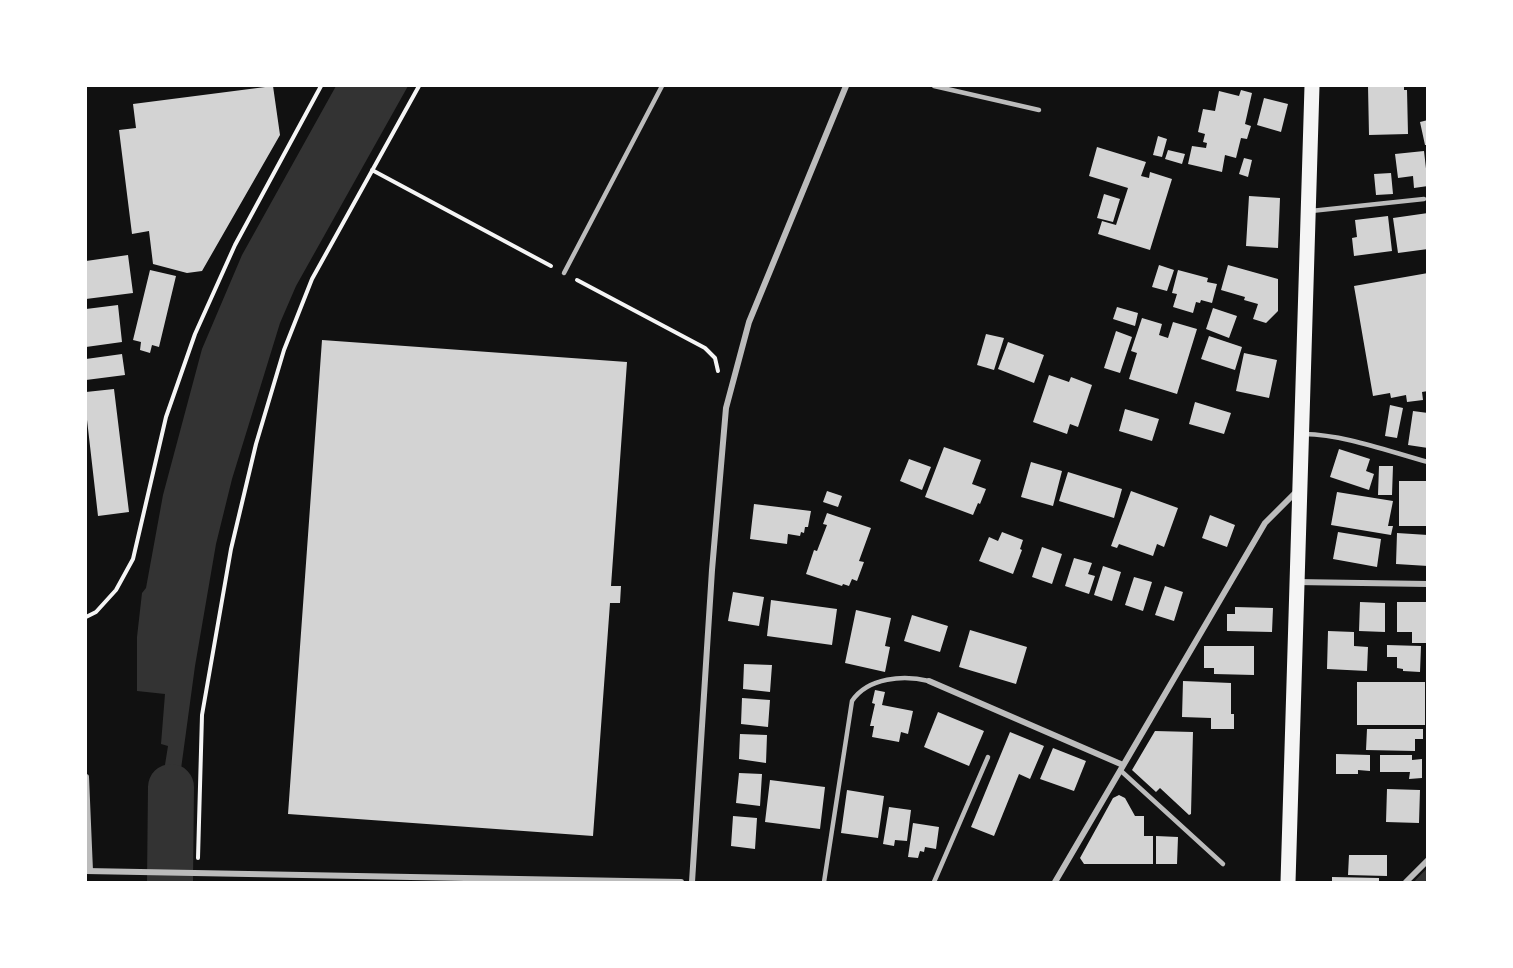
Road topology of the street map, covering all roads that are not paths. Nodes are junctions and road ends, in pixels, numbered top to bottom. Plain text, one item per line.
1 (662, 86) edge
2 (846, 86) edge
3 (934, 86) edge
4 (1312, 86) edge
5 (1039, 110) dead end
6 (1424, 199) dead end
7 (1308, 211) junction
8 (564, 273) dead end
9 (1302, 434) junction
10 (1428, 462) edge
11 (1300, 489) junction
12 (1296, 582) junction
13 (1428, 584) edge
14 (929, 681) joint
15 (988, 757) dead end
16 (1122, 768) junction
17 (86, 777) edge
18 (1428, 860) edge
19 (1223, 864) dead end
20 (88, 871) edge
21 (681, 882) edge
22 (692, 882) edge
23 (824, 882) edge
24 (934, 882) edge
25 (1055, 882) edge
26 (1288, 882) edge
27 (1406, 882) edge

1 - 8 lane
2 - 22 street
3 - 5 lane
4 - 7 main road
6 - 7 lane
7 - 9 main road
9 - 10 lane
9 - 11 main road
11 - 12 main road
11 - 16 street
12 - 13 street
12 - 26 main road
14 - 16 street
14 - 23 lane
15 - 24 lane
16 - 19 lane
16 - 25 street
17 - 20 street
18 - 27 street
20 - 21 street

